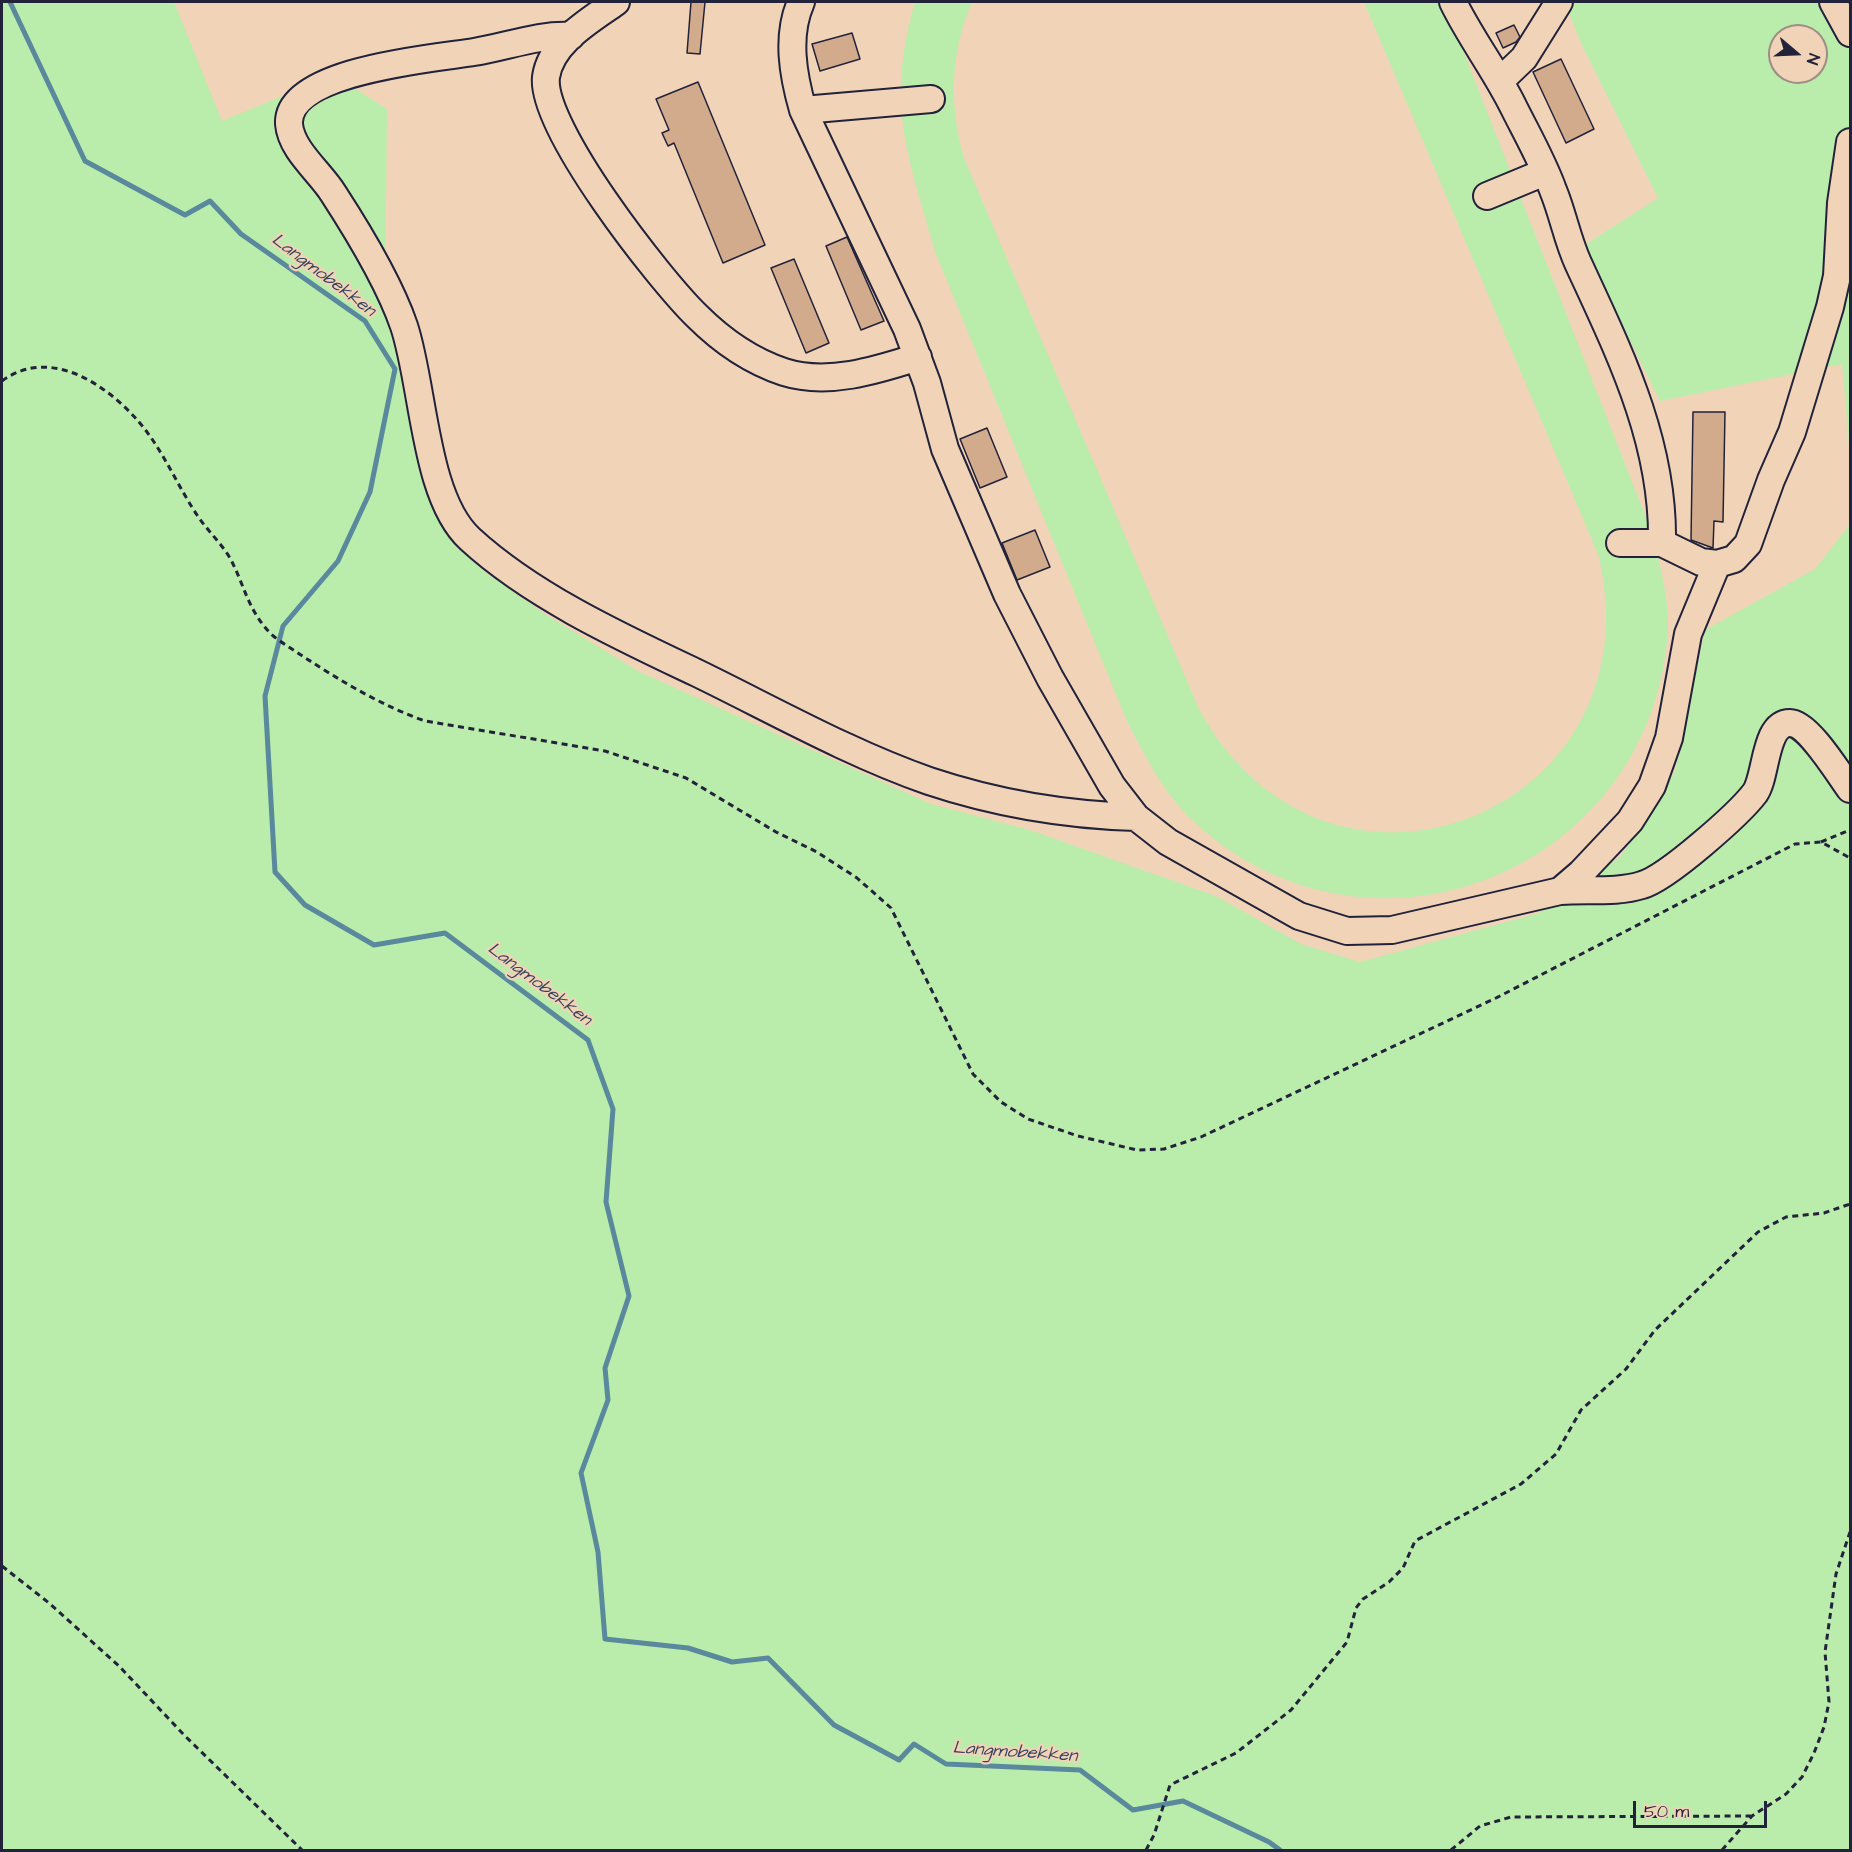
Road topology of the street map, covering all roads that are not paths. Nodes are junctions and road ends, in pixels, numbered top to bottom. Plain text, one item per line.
1 (616, 2) edge
2 (801, 2) edge
3 (1453, 2) edge
4 (1559, 2) edge
5 (1833, 2) edge
6 (1851, 33) edge
7 (571, 36) junction
8 (1500, 81) junction
9 (931, 99) dead end
10 (803, 110) junction
11 (1851, 142) edge
12 (1545, 171) junction
13 (1487, 196) dead end
14 (918, 357) junction
15 (1620, 543) dead end
16 (1662, 543) junction
17 (1717, 564) junction
18 (1851, 789) edge
19 (1136, 817) junction
20 (1560, 891) junction

1 - 7 street
2 - 10 street
3 - 8 street
4 - 8 street
5 - 6 street
7 - 14 street
7 - 19 street
8 - 12 street
9 - 10 street
10 - 14 street
11 - 17 street
12 - 13 street
12 - 16 street
14 - 19 street
15 - 16 street
16 - 17 street
17 - 20 street
18 - 20 street
19 - 20 street

